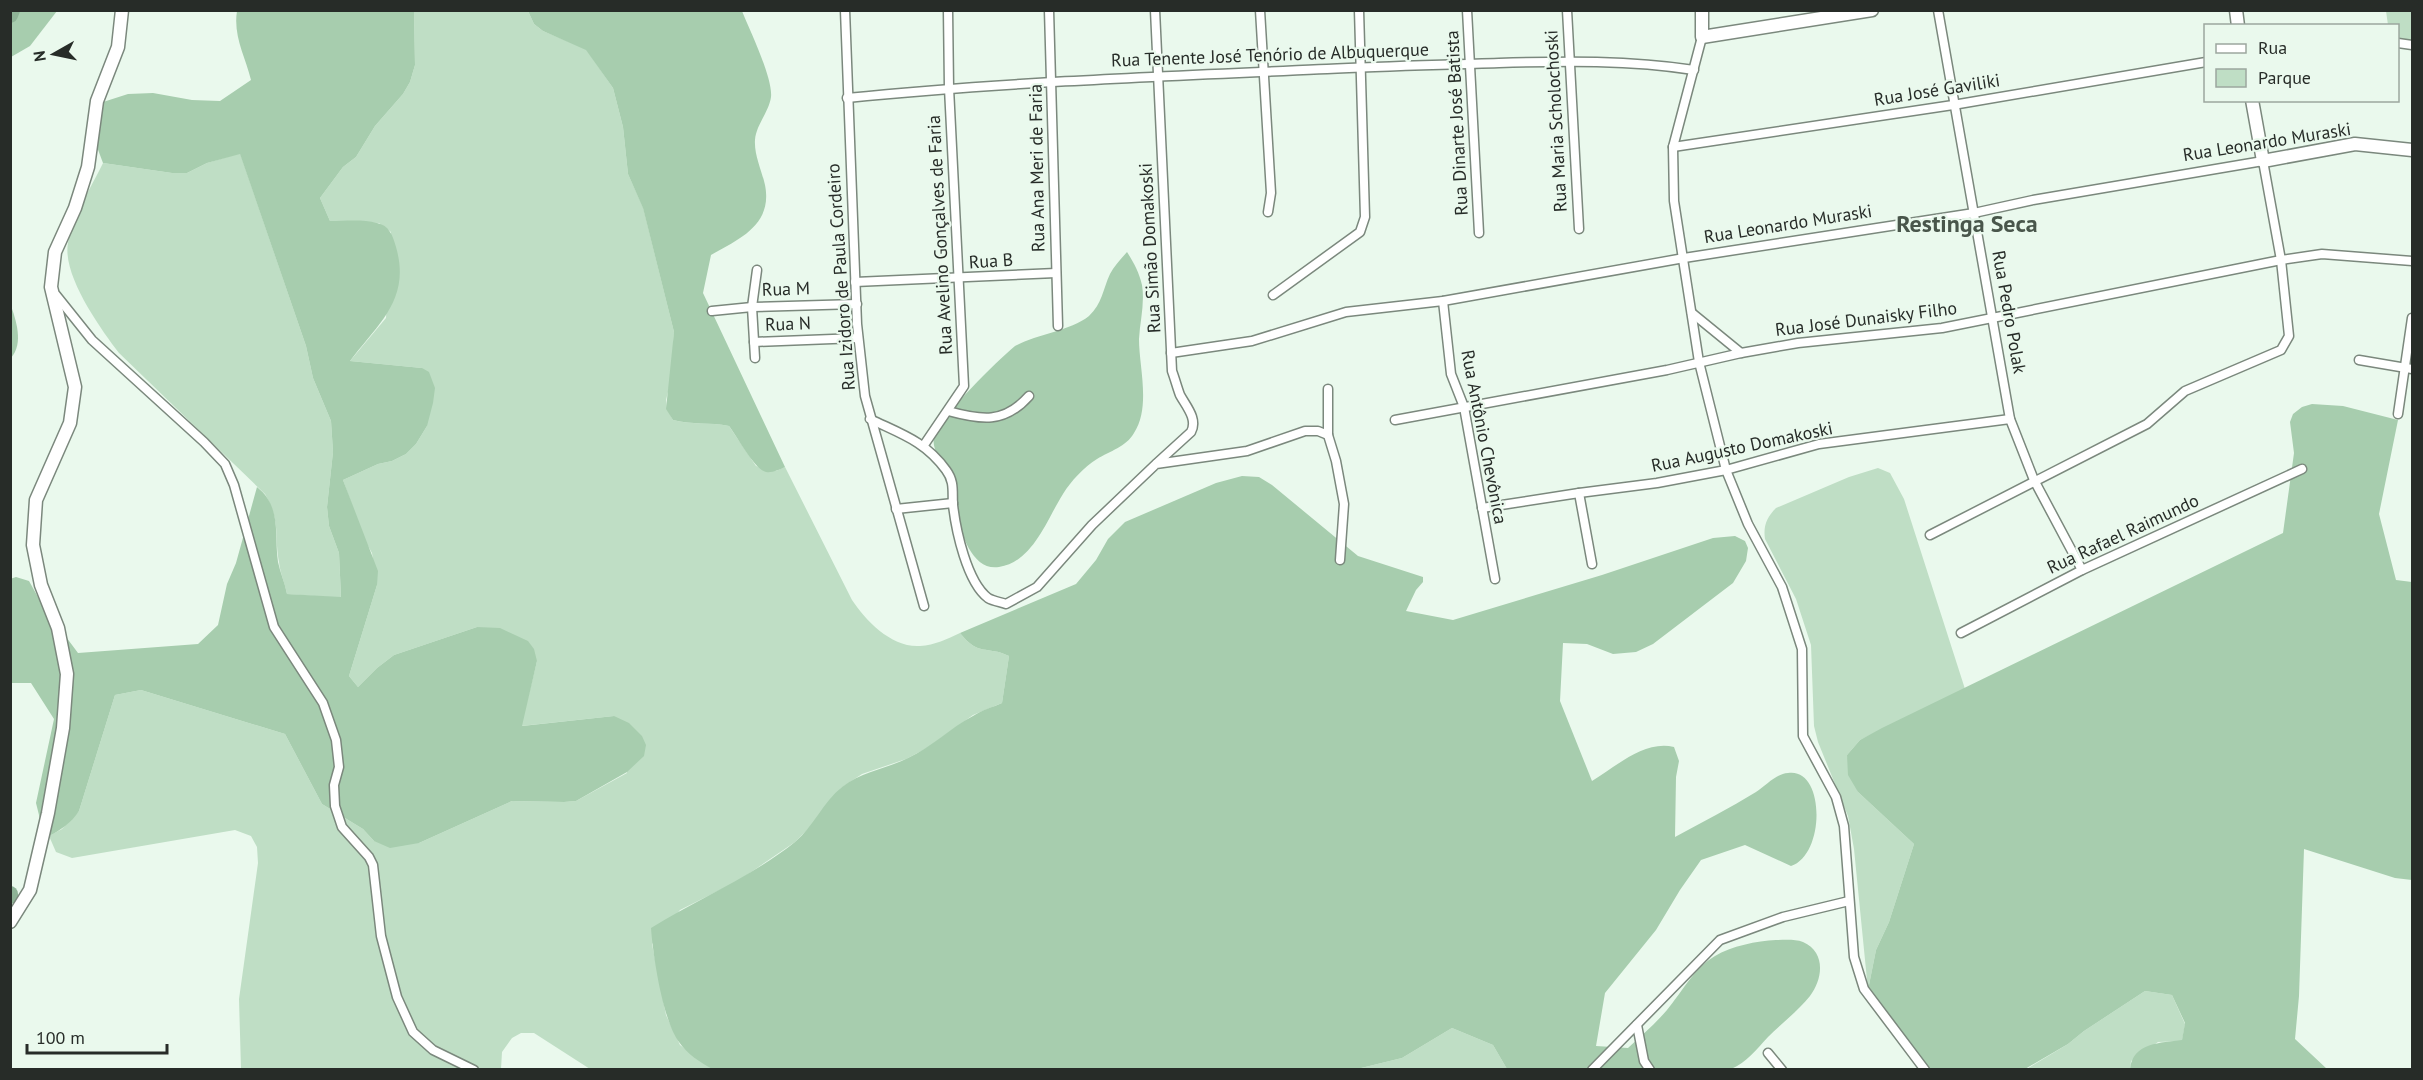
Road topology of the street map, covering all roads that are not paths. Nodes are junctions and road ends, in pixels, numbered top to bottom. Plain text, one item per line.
1 (123, 10) edge
2 (844, 10) edge
3 (948, 10) edge
4 (1049, 10) edge
5 (1155, 10) edge
6 (1260, 10) edge
7 (1359, 10) edge
8 (1467, 10) edge
9 (1567, 10) edge
10 (1702, 10) edge
11 (1872, 10) edge
12 (1938, 10) edge
13 (1702, 37) junction
14 (1568, 61) junction
15 (2204, 62) edge
16 (1470, 64) junction
17 (1360, 67) junction
18 (1694, 70) junction
19 (1262, 72) junction
20 (1158, 77) junction
21 (1052, 81) junction
22 (950, 88) junction
23 (848, 98) junction
24 (2252, 102) edge
25 (1953, 105) junction
26 (1673, 147) junction
27 (2412, 150) edge
28 (2263, 161) junction
29 (1268, 212) dead end
30 (1974, 213) junction
31 (1579, 229) dead end
32 (1479, 233) dead end
33 (1684, 258) junction
34 (2281, 260) junction
35 (2412, 261) edge
36 (757, 270) dead end
37 (1056, 273) junction
38 (958, 279) junction
39 (855, 282) junction
40 (51, 287) junction
41 (1273, 295) dead end
42 (1443, 301) junction
43 (857, 304) junction
44 (752, 307) junction
45 (712, 311) dead end
46 (1692, 313) junction
47 (1994, 316) junction
48 (2412, 318) edge
49 (1058, 326) dead end
50 (858, 338) junction
51 (754, 342) junction
52 (1171, 353) junction
53 (1741, 353) junction
54 (755, 358) dead end
55 (2359, 360) dead end
56 (1699, 362) junction
57 (2408, 368) edge
58 (1328, 388) dead end
59 (1029, 396) dead end
60 (1464, 407) junction
61 (948, 411) junction
62 (2398, 414) dead end
63 (870, 419) junction
64 (2010, 419) junction
65 (1395, 420) dead end
66 (1328, 435) junction
67 (924, 445) junction
68 (1156, 464) junction
69 (2301, 469) dead end
70 (1726, 470) junction
71 (2034, 480) junction
72 (1579, 493) junction
73 (953, 503) junction
74 (1482, 508) junction
75 (896, 509) junction
76 (1930, 535) dead end
77 (1340, 560) dead end
78 (1592, 564) dead end
79 (2082, 570) junction
80 (1495, 579) dead end
81 (924, 606) dead end
82 (1961, 633) dead end
83 (1850, 901) junction
84 (10, 922) edge
85 (1637, 1025) junction
86 (1768, 1053) dead end
87 (474, 1070) edge
88 (1592, 1070) edge
89 (1650, 1070) edge
90 (1782, 1070) edge
91 (1925, 1070) edge

1 - 40 street
2 - 23 street, Rua Izidoro de Paula Cordeiro
3 - 22 street, Rua Avelino Gonçalves de Faria
4 - 21 street, Rua Ana Meri de Faria
5 - 20 street, Rua Simão Domakoski
6 - 19 street
7 - 17 street
8 - 16 street, Rua Dinarte José Batista
9 - 14 street, Rua Maria Scholochoski
10 - 13 street
11 - 13 street
12 - 25 street, Rua Pedro Polak
13 - 18 street
14 - 16 street, Rua Tenente José Tenório de Albuquerque
14 - 18 street, Rua Tenente José Tenório de Albuquerque
14 - 31 street, Rua Maria Scholochoski
15 - 25 street, Rua José Gaviliki
16 - 17 street, Rua Tenente José Tenório de Albuquerque
16 - 32 street, Rua Dinarte José Batista
17 - 19 street, Rua Tenente José Tenório de Albuquerque
17 - 41 street
18 - 26 street
19 - 20 street, Rua Tenente José Tenório de Albuquerque
19 - 29 street
20 - 21 street, Rua Tenente José Tenório de Albuquerque
20 - 52 street, Rua Simão Domakoski
21 - 22 street, Rua Tenente José Tenório de Albuquerque
21 - 37 street, Rua Ana Meri de Faria
22 - 23 street, Rua Tenente José Tenório de Albuquerque
22 - 38 street, Rua Avelino Gonçalves de Faria
23 - 39 street, Rua Izidoro de Paula Cordeiro
24 - 28 street
25 - 26 street, Rua José Gaviliki
25 - 30 street, Rua Pedro Polak
26 - 33 street
27 - 28 street, Rua Leonardo Muraski
28 - 30 street, Rua Leonardo Muraski
28 - 34 street
30 - 33 street, Rua Leonardo Muraski
30 - 47 street, Rua Pedro Polak
33 - 42 street, Rua Leonardo Muraski
33 - 46 street
34 - 35 street, Rua José Dunaisky Filho
34 - 47 street, Rua José Dunaisky Filho
34 - 71 street
36 - 44 street
37 - 38 street, Rua B
37 - 49 street, Rua Ana Meri de Faria
38 - 39 street, Rua B
38 - 61 street, Rua Avelino Gonçalves de Faria
39 - 43 street, Rua Izidoro de Paula Cordeiro
40 - 84 street
40 - 87 street
42 - 52 street, Rua Leonardo Muraski
42 - 60 street, Rua Antônio Chevônica
43 - 44 street, Rua M
43 - 50 street, Rua Izidoro de Paula Cordeiro
44 - 45 street, Rua M
44 - 51 street
46 - 53 street
46 - 56 street
47 - 53 street, Rua José Dunaisky Filho
47 - 64 street, Rua Pedro Polak
48 - 57 street
50 - 51 street, Rua N
50 - 63 street, Rua Izidoro de Paula Cordeiro
51 - 54 street
52 - 68 street, Rua Simão Domakoski
53 - 56 street, Rua José Dunaisky Filho
55 - 57 street
56 - 60 street, Rua José Dunaisky Filho
56 - 70 street
57 - 62 street
58 - 66 street
59 - 61 street
60 - 65 street, Rua José Dunaisky Filho
60 - 74 street, Rua Antônio Chevônica
61 - 67 street, Rua Avelino Gonçalves de Faria
63 - 67 street
63 - 75 street, Rua Izidoro de Paula Cordeiro
64 - 70 street, Rua Augusto Domakoski
64 - 71 street, Rua Pedro Polak
66 - 68 street
66 - 77 street
67 - 73 street
68 - 73 street
69 - 79 street, Rua Rafael Raimundo
70 - 72 street, Rua Augusto Domakoski
70 - 83 street
71 - 76 street
71 - 79 street, Rua Pedro Polak
72 - 74 street, Rua Augusto Domakoski
72 - 78 street
73 - 75 street
74 - 80 street, Rua Antônio Chevônica
75 - 81 street, Rua Izidoro de Paula Cordeiro
79 - 82 street, Rua Rafael Raimundo
83 - 85 street
83 - 91 street
85 - 88 street
85 - 89 street
86 - 90 street

